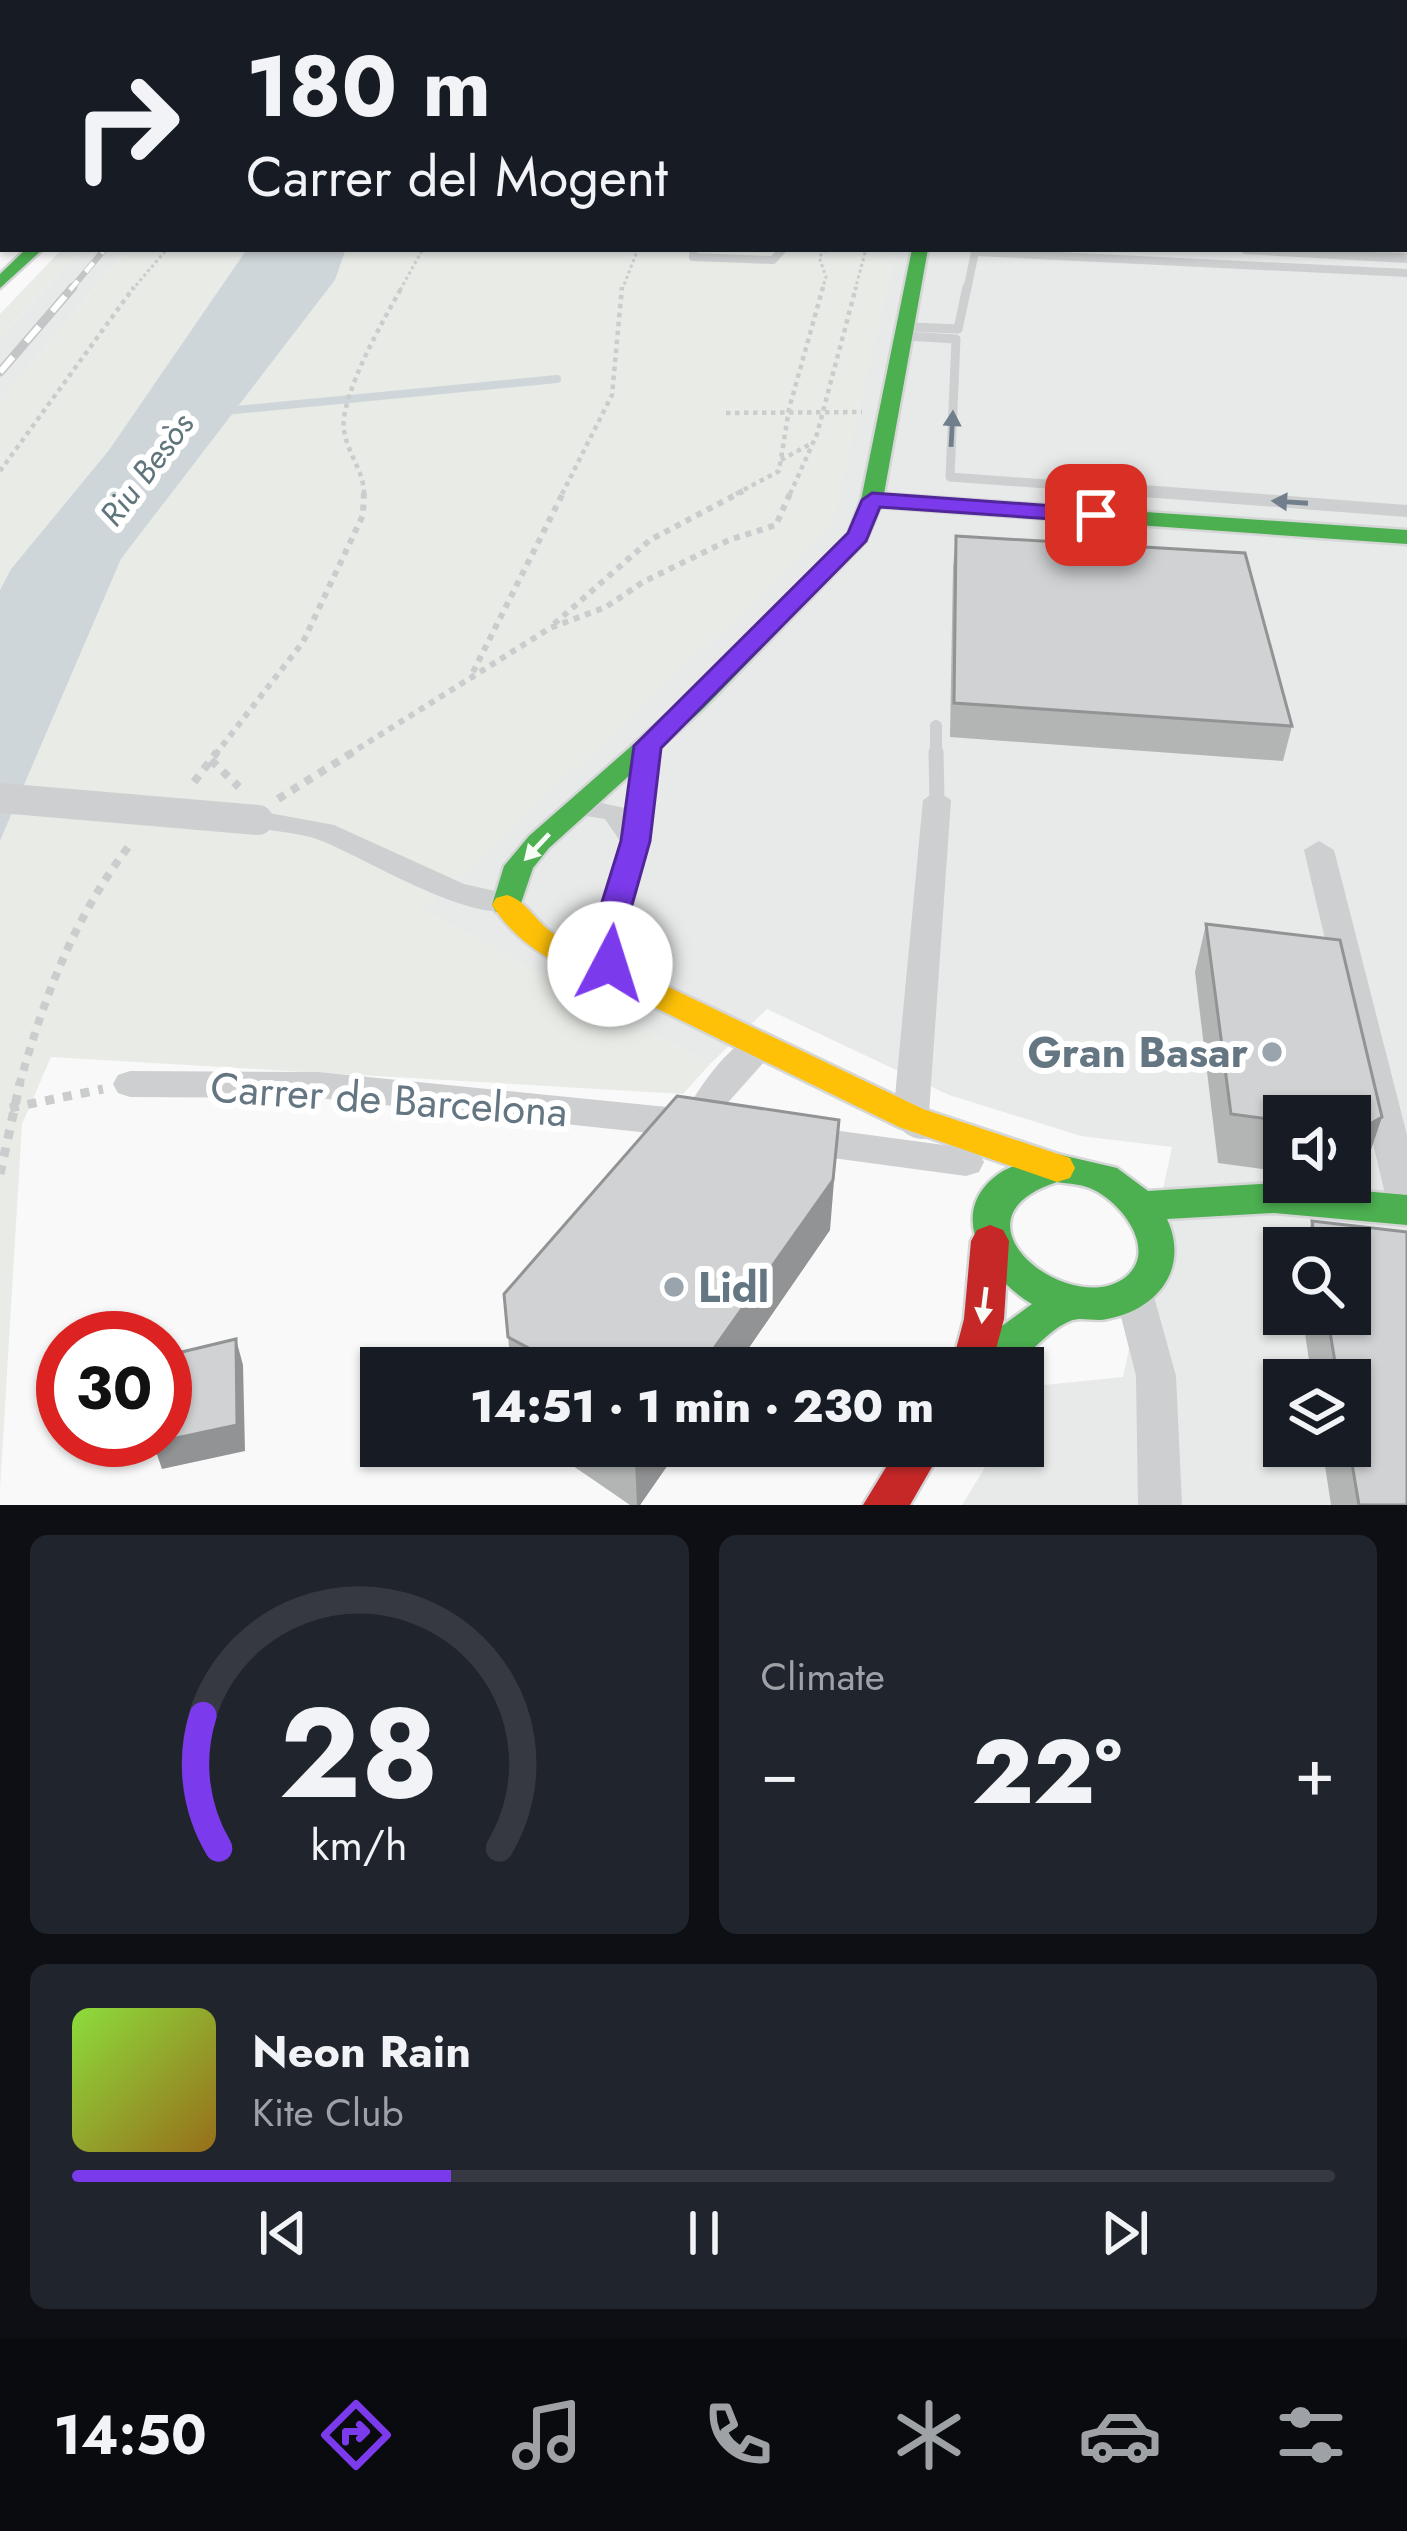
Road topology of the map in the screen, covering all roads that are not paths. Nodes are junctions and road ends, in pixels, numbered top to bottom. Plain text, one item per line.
1 (32, 252) edge
2 (694, 252) edge
3 (780, 252) edge
4 (919, 252) edge
5 (1298, 252) edge
6 (1407, 258) edge
7 (1407, 273) edge
8 (0, 283) edge
9 (906, 331) junction
10 (872, 500) junction
11 (1407, 511) edge
12 (1407, 538) edge
13 (937, 726) dead end
14 (648, 746) junction
15 (0, 798) edge
16 (937, 800) joint
17 (578, 807) junction
18 (635, 841) junction
19 (1319, 850) dead end
20 (506, 903) junction
21 (618, 976) junction
22 (759, 1045) junction
23 (130, 1084) road end
24 (911, 1118) junction
25 (697, 1124) junction
26 (966, 1162) junction
27 (1057, 1168) junction
28 (1000, 1190) junction
29 (1142, 1207) junction
30 (1407, 1209) edge
31 (990, 1241) junction
32 (1134, 1293) junction
33 (1064, 1303) junction
34 (978, 1347) edge
35 (1002, 1347) edge
36 (909, 1467) edge
37 (885, 1505) edge
38 (1160, 1505) edge

1 - 8 main road
2 - 3 lane
4 - 9 main road
5 - 6 street
7 - 9 lane
9 - 10 main road
11 -> 9 lane
10 - 12 main road
10 - 14 main road
13 - 16 lane
14 - 17 main road
14 - 18 street
15 - 20 street, bridge
16 - 24 street
17 - 18 street
17 -> 20 main road
18 - 21 street
19 - 30 street
20 - 21 main road
21 - 22 main road
22 - 24 main road
22 - 25 street
23 - 25 street, Carrer de Barcelona
24 - 26 street
24 - 27 main road
25 - 26 street, Carrer de Barcelona
26 - 28 street
27 - 28 main road
27 - 29 main road
28 - 31 main road
29 - 30 main road
29 - 32 main road
31 - 33 main road
31 -> 34 main road
32 - 33 main road
32 - 38 street
33 - 35 main road
36 - 37 main road

